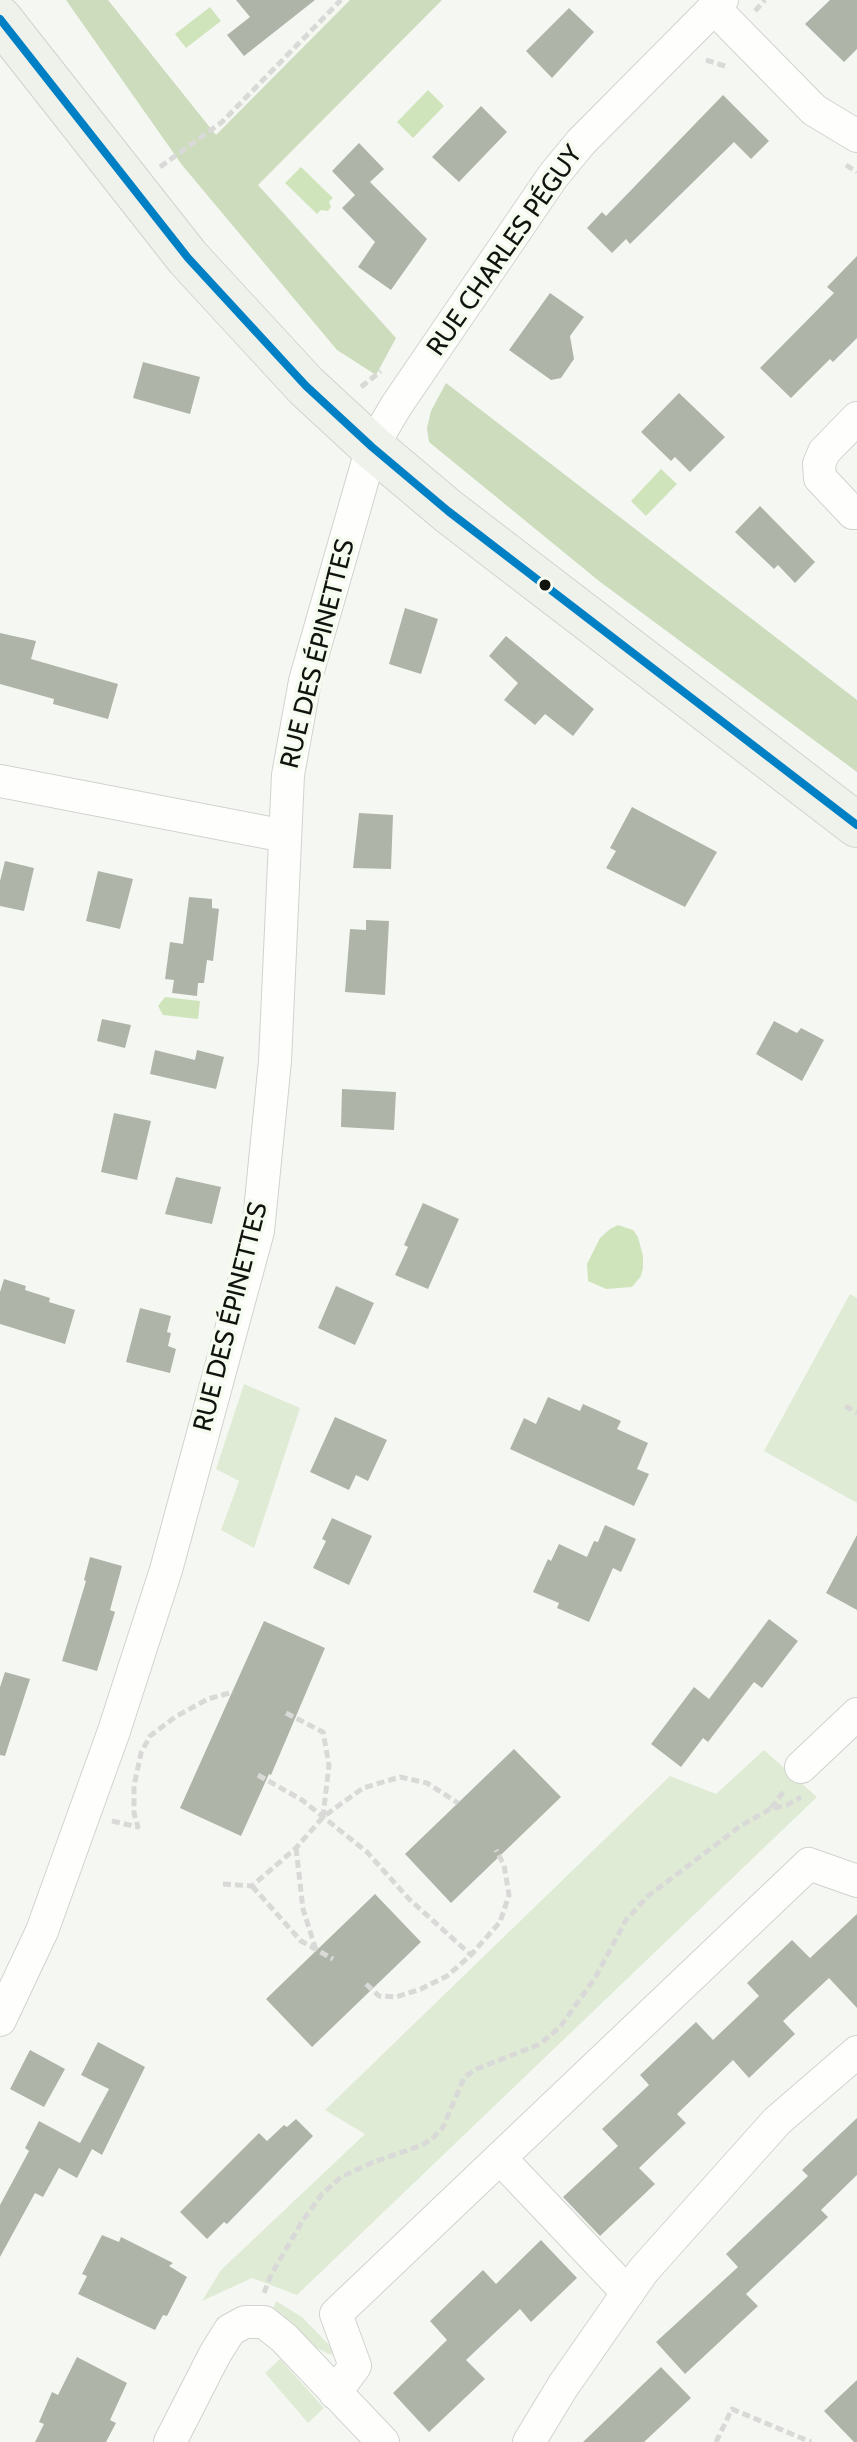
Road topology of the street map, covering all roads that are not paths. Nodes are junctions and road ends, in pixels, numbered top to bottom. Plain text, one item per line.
1 (724, 13) edge
2 (0, 19) edge
3 (857, 136) edge
4 (857, 418) edge
5 (372, 447) junction
6 (857, 513) edge
7 (0, 781) edge
8 (857, 825) edge
9 (285, 836) junction
10 (857, 1714) edge
11 (806, 1779) road end
12 (857, 1881) edge
13 (0, 2020) edge
14 (857, 2052) edge
15 (500, 2158) junction
16 (628, 2293) junction
17 (335, 2393) junction
18 (170, 2442) edge
19 (383, 2442) edge
20 (529, 2442) edge

1 - 3 street
1 - 5 street, RUE CHARLES PÉGUY
2 - 5 main road
4 - 6 street
5 - 8 main road
5 - 9 street, RUE DES ÉPINETTES
7 - 9 street
9 - 13 street, RUE DES ÉPINETTES
10 - 11 street
12 - 15 street
14 - 16 street
15 - 16 street
15 - 17 street
16 - 20 street
17 - 18 street
17 - 19 street

